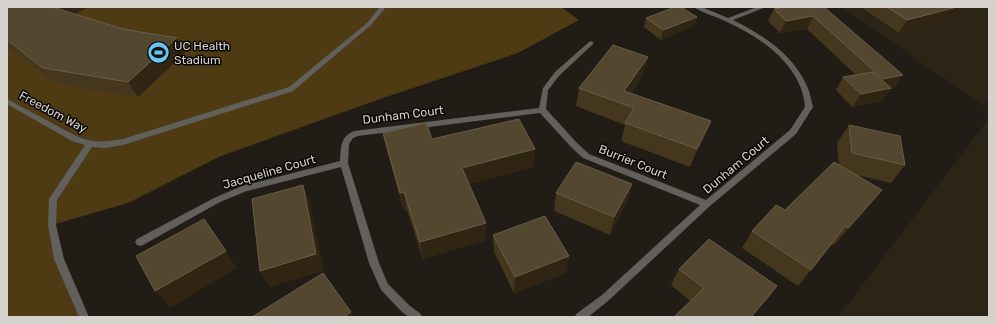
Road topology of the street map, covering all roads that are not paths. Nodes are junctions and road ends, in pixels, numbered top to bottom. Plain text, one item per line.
1 (383, 7) edge
2 (697, 7) edge
3 (763, 7) edge
4 (730, 20) junction
5 (591, 43) dead end
6 (7, 101) edge
7 (542, 110) junction
8 (90, 144) junction
9 (344, 163) junction
10 (707, 204) junction
11 (140, 242) dead end
12 (84, 317) edge
13 (417, 317) edge
14 (580, 317) edge

1 - 8 street
2 - 4 street, Dunham Court
3 - 4 street
4 - 10 street, Dunham Court
5 - 7 street
6 - 8 street, Freedom Way
7 - 9 street, Dunham Court
7 - 10 street, Burrier Court
8 - 12 street, Freedom Way
9 - 11 street, Jacqueline Court
9 - 13 street, Dunham Court
10 - 14 street, Dunham Court

